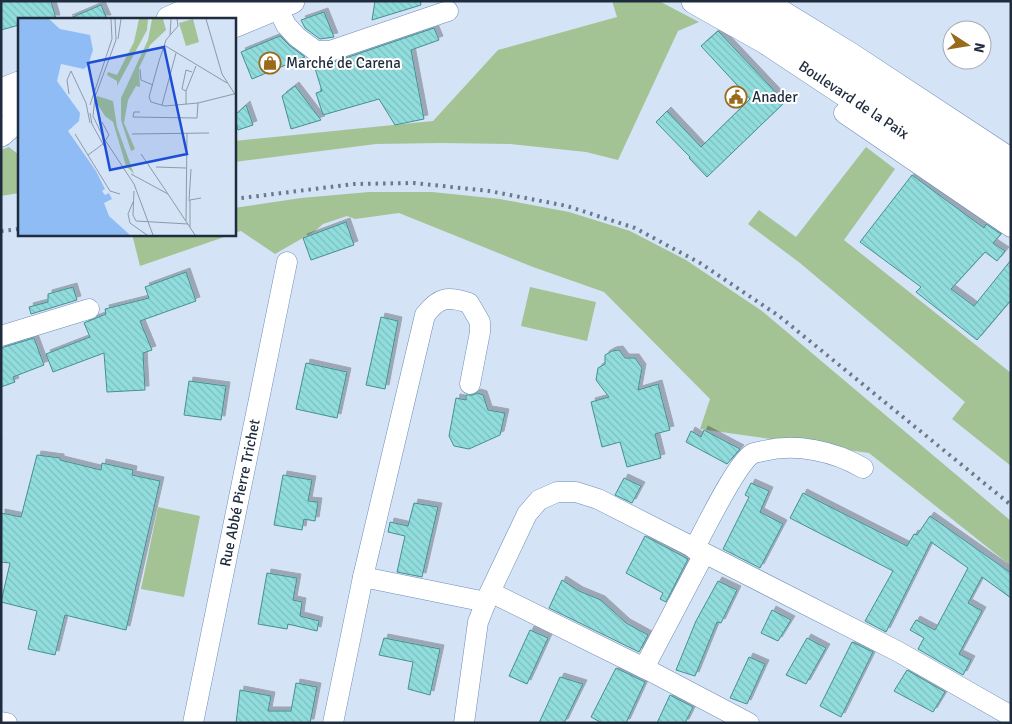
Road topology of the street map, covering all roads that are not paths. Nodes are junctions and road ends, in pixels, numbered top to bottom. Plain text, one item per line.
1 (209, 1) edge
2 (694, 1) edge
3 (762, 1) edge
4 (246, 2) edge
5 (285, 4) edge
6 (448, 11) dead end
7 (730, 12) edge
8 (171, 18) edge
9 (208, 18) edge
10 (222, 18) edge
11 (235, 25) edge
12 (18, 84) edge
13 (1, 91) edge
14 (18, 98) edge
15 (1, 106) edge
16 (844, 114) joint
17 (18, 118) edge
18 (18, 119) edge
19 (1, 124) edge
20 (1, 134) edge
21 (1011, 161) edge
22 (1011, 179) edge
23 (1011, 204) edge
24 (1011, 227) edge
25 (287, 262) dead end
26 (89, 309) dead end
27 (1, 336) edge
28 (470, 384) dead end
29 (863, 468) dead end
30 (699, 551) junction
31 (363, 577) junction
32 (488, 597) junction
33 (644, 668) junction
34 (1011, 716) edge
35 (1, 722) edge
36 (7, 723) edge
37 (193, 723) edge
38 (333, 723) edge
39 (464, 723) edge
40 (749, 723) edge

1 - 8 main road
2 - 7 main road, Boulevard de la Paix
3 - 21 main road
4 - 9 street
4 - 10 street
5 - 6 street
5 - 11 main road
7 - 16 main road
7 - 22 street, Boulevard de la Paix
7 - 23 main road, Boulevard de la Paix
12 - 13 main road
14 - 15 street
16 - 24 street
17 - 19 main road
18 - 20 main road
25 - 37 street, Rue Abbé Pierre Trichet
26 - 27 street
28 - 31 street
29 - 30 street
30 - 32 street
30 - 33 street
30 - 34 street
31 - 32 street
31 - 38 street
32 - 33 street
32 - 39 street
33 - 40 street
35 - 36 street

